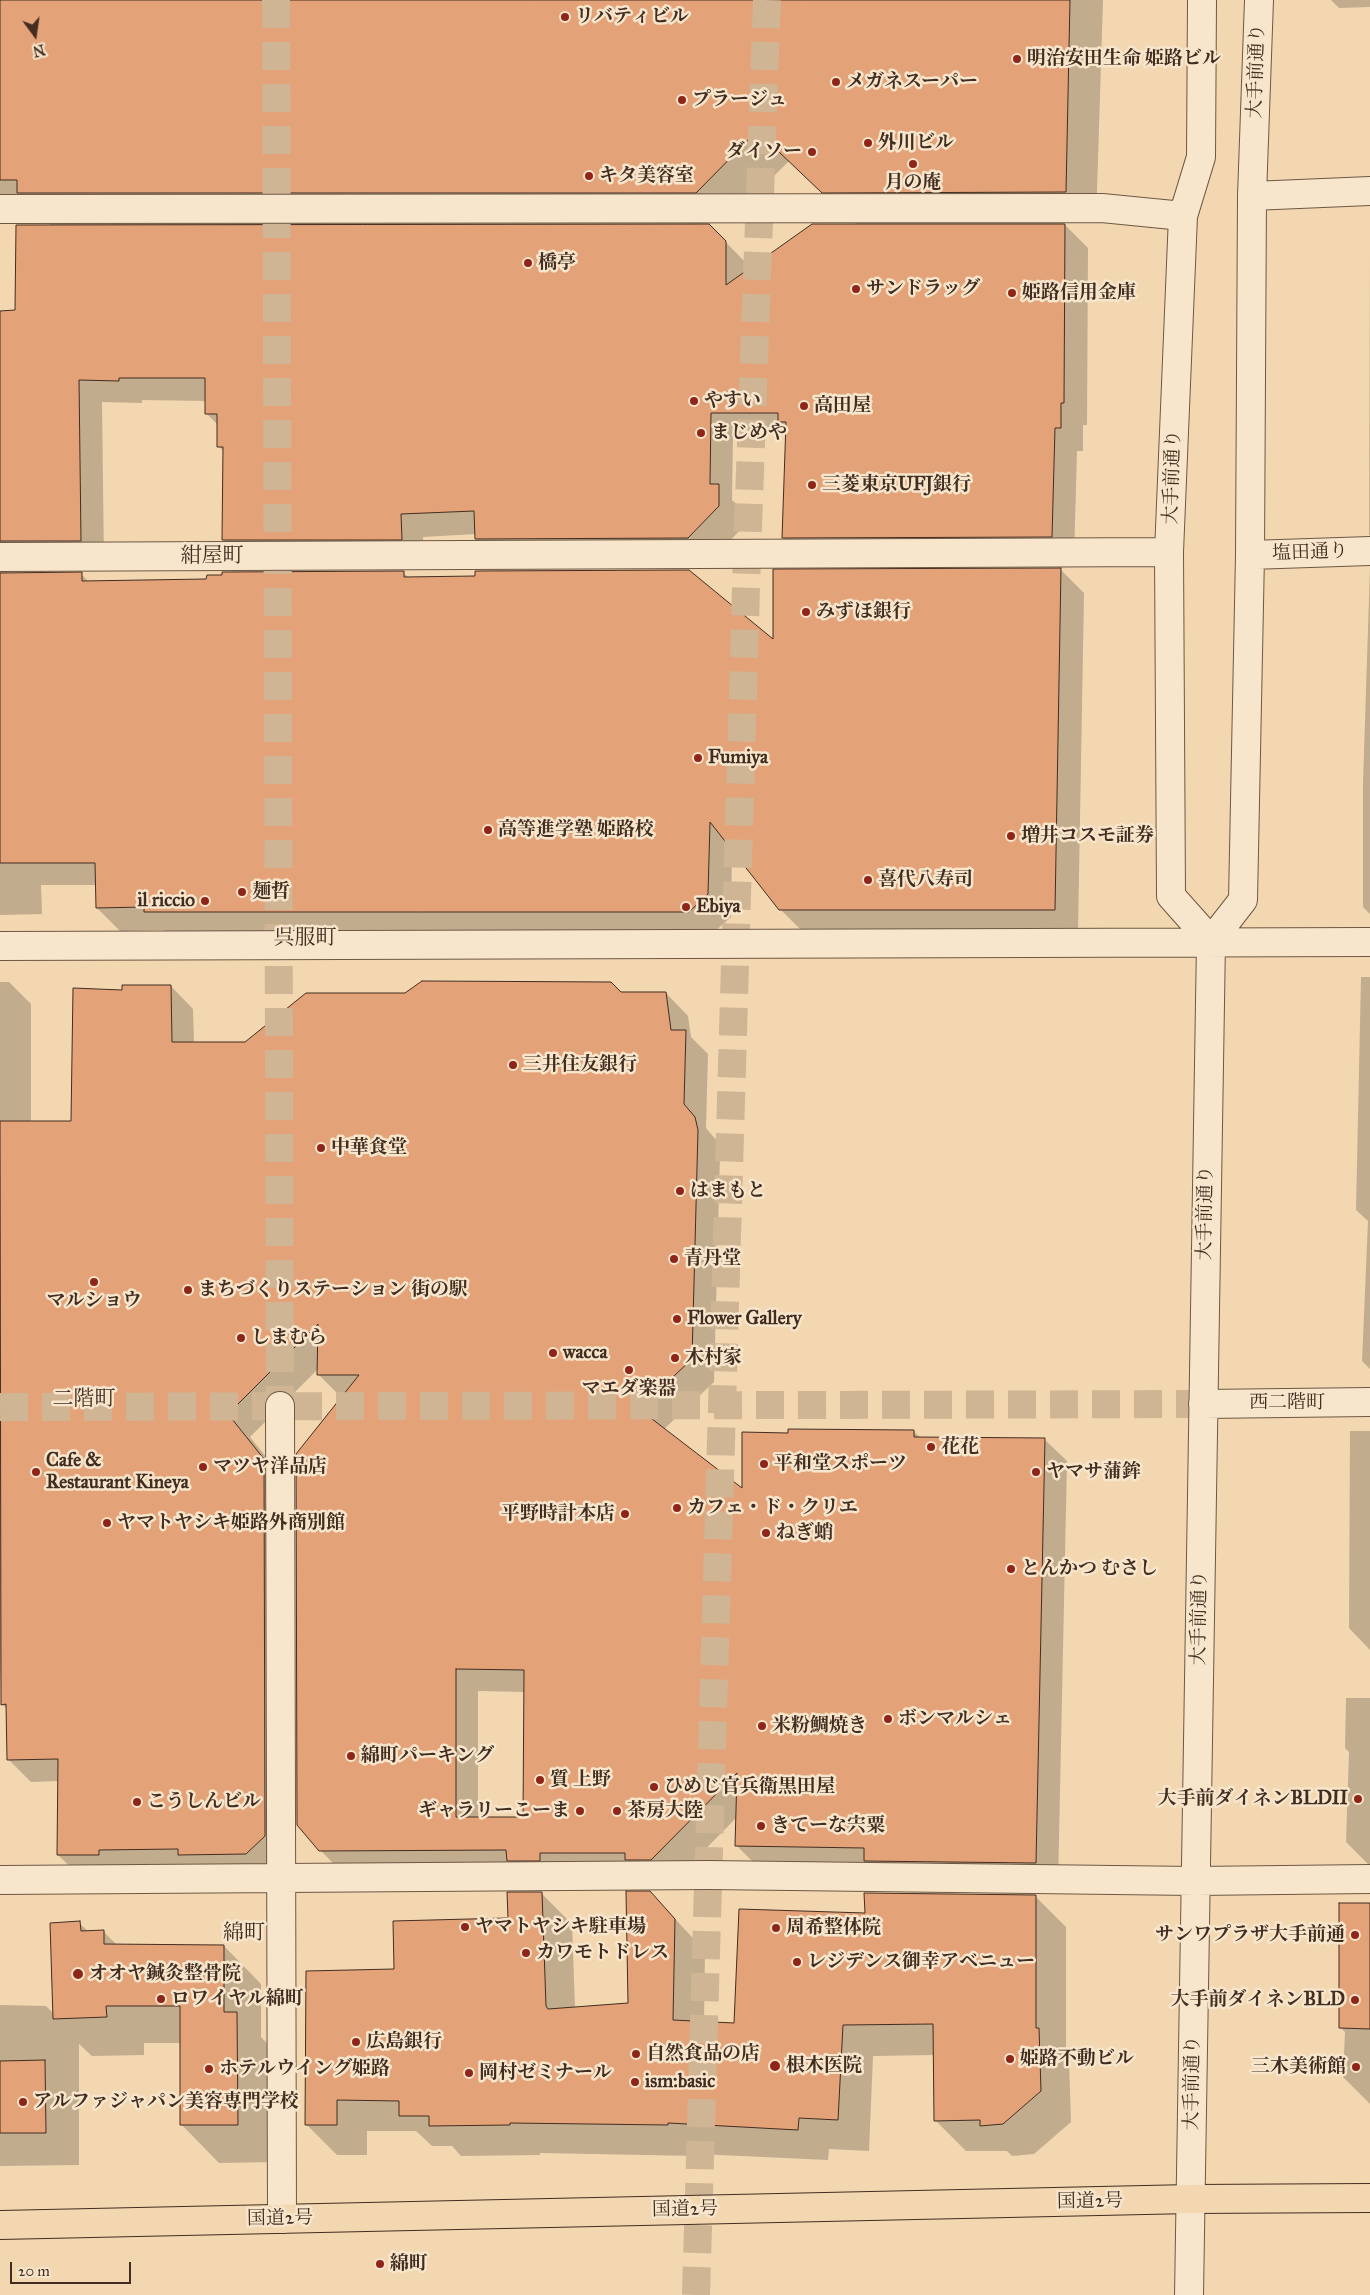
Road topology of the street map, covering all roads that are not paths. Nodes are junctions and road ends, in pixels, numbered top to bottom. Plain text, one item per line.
1 (1202, 0) edge
2 (1259, 0) edge
3 (1370, 191) edge
4 (1252, 196) junction
5 (0, 209) edge
6 (1183, 216) junction
7 (1170, 552) junction
8 (1370, 552) edge
9 (1250, 555) junction
10 (0, 557) edge
11 (1211, 941) junction
12 (1370, 942) edge
13 (0, 946) edge
14 (1370, 1402) edge
15 (1204, 1404) junction
16 (280, 1406) tunnel mouth
17 (283, 1878) junction
18 (1370, 1879) edge
19 (0, 1880) edge
20 (1195, 1882) junction
21 (1370, 2198) edge
22 (1191, 2200) junction
23 (282, 2219) junction
24 (0, 2225) edge
25 (1189, 2295) edge

1 - 6 street, 大手前通り
2 - 4 street, 大手前通り
3 - 4 street
4 - 9 street, 大手前通り
5 - 6 street
6 - 7 street, 大手前通り
7 - 10 street
7 - 11 street, 大手前通り
8 - 9 street, 塩田通り
9 - 11 street, 大手前通り
11 - 12 street
11 - 13 street
11 - 15 street, 大手前通り
14 - 15 street, 西二階町
15 - 20 street, 大手前通り
16 - 17 street
17 - 19 street
17 - 20 street
17 - 23 street
18 - 20 street
20 - 22 street, 大手前通り
21 - 22 highway, 国道2号
22 - 23 highway, 国道2号
22 - 25 street, 大手前通り
23 - 24 highway, 国道2号

